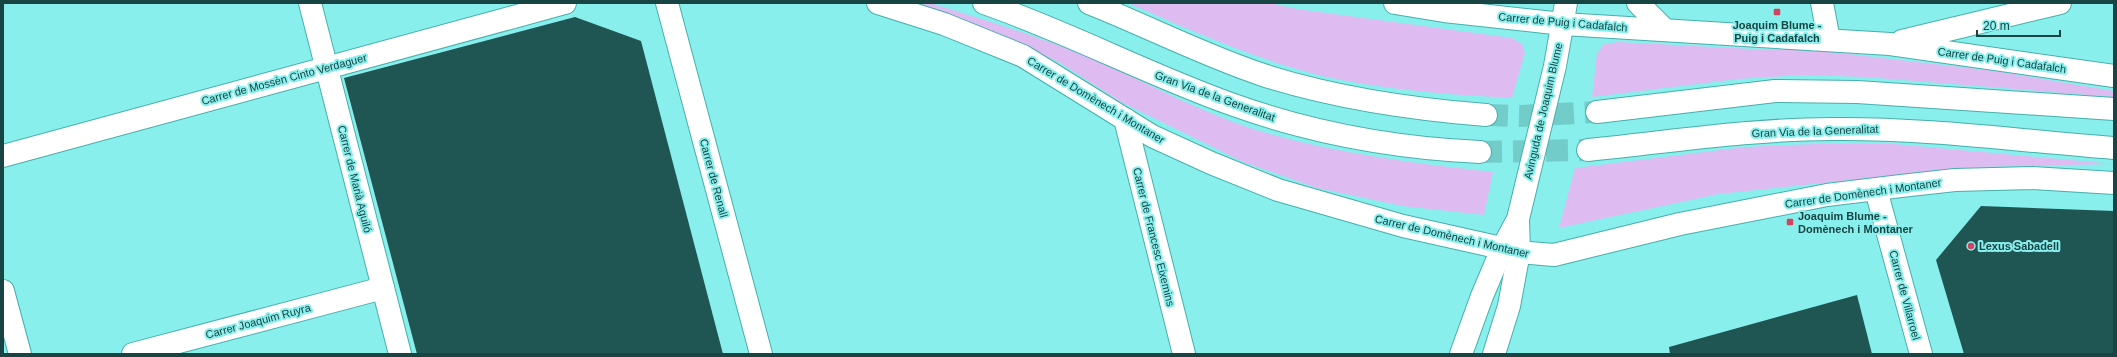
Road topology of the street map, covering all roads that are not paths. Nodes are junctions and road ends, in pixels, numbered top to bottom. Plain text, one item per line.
1 (310, 3) edge
2 (565, 3) edge
3 (667, 3) edge
4 (878, 3) edge
5 (984, 3) edge
6 (1089, 3) edge
7 (1394, 3) edge
8 (1483, 3) edge
9 (1638, 3) edge
10 (1822, 3) edge
11 (2060, 3) edge
12 (1462, 13) junction
13 (1564, 13) edge
14 (1665, 30) junction
15 (1829, 40) junction
16 (1890, 44) junction
17 (326, 68) junction
18 (2114, 76) edge
19 (2114, 109) edge
20 (1597, 112) tunnel mouth
21 (1486, 115) tunnel mouth
22 (1125, 119) junction
23 (2114, 148) edge
24 (1588, 150) tunnel mouth
25 (1480, 152) tunnel mouth
26 (3, 156) edge
27 (2114, 183) edge
28 (1876, 190) junction
29 (1510, 250) junction
30 (383, 288) junction
31 (3, 291) edge
32 (20, 354) edge
33 (133, 354) edge
34 (400, 354) edge
35 (760, 354) edge
36 (1184, 354) edge
37 (1461, 354) edge
38 (1494, 354) edge
39 (1921, 354) edge

1 - 17 street, Carrer de Marià Aguiló
2 - 17 street, Carrer de Mossèn Cinto Verdaguer
3 - 35 street, Carrer de Renall
4 - 22 street, Carrer de Domènech i Montaner
5 - 25 street, Gran Via de la Generalitat
6 - 21 street
7 - 12 street, Carrer de Puig i Cadafalch
8 - 12 street
9 - 14 street
10 - 15 street
11 - 16 street, Carrer de Puig i Cadafalch
12 - 13 street, Carrer de Puig i Cadafalch
13 - 14 street, Carrer de Puig i Cadafalch
13 - 29 street, Avinguda de Joaquim Blume
14 - 15 street, Carrer de Puig i Cadafalch
15 - 16 street, Carrer de Puig i Cadafalch
16 - 18 street, Carrer de Puig i Cadafalch
17 - 26 street, Carrer de Mossèn Cinto Verdaguer
17 - 30 street, Carrer de Marià Aguiló
19 - 20 street
22 - 29 street, Carrer de Domènech i Montaner
22 - 36 street, Carrer de Francesc Eixemins
23 - 24 street, Gran Via de la Generalitat
27 - 28 street, Carrer de Domènech i Montaner
28 - 29 street, Carrer de Domènech i Montaner
28 - 39 street, Carrer de Villarroel
29 - 37 street, Avinguda de Joaquim Blume
29 - 38 street, Avinguda de Joaquim Blume
30 - 33 street, Carrer Joaquim Ruyra
30 - 34 street, Carrer de Marià Aguiló
31 - 32 street

